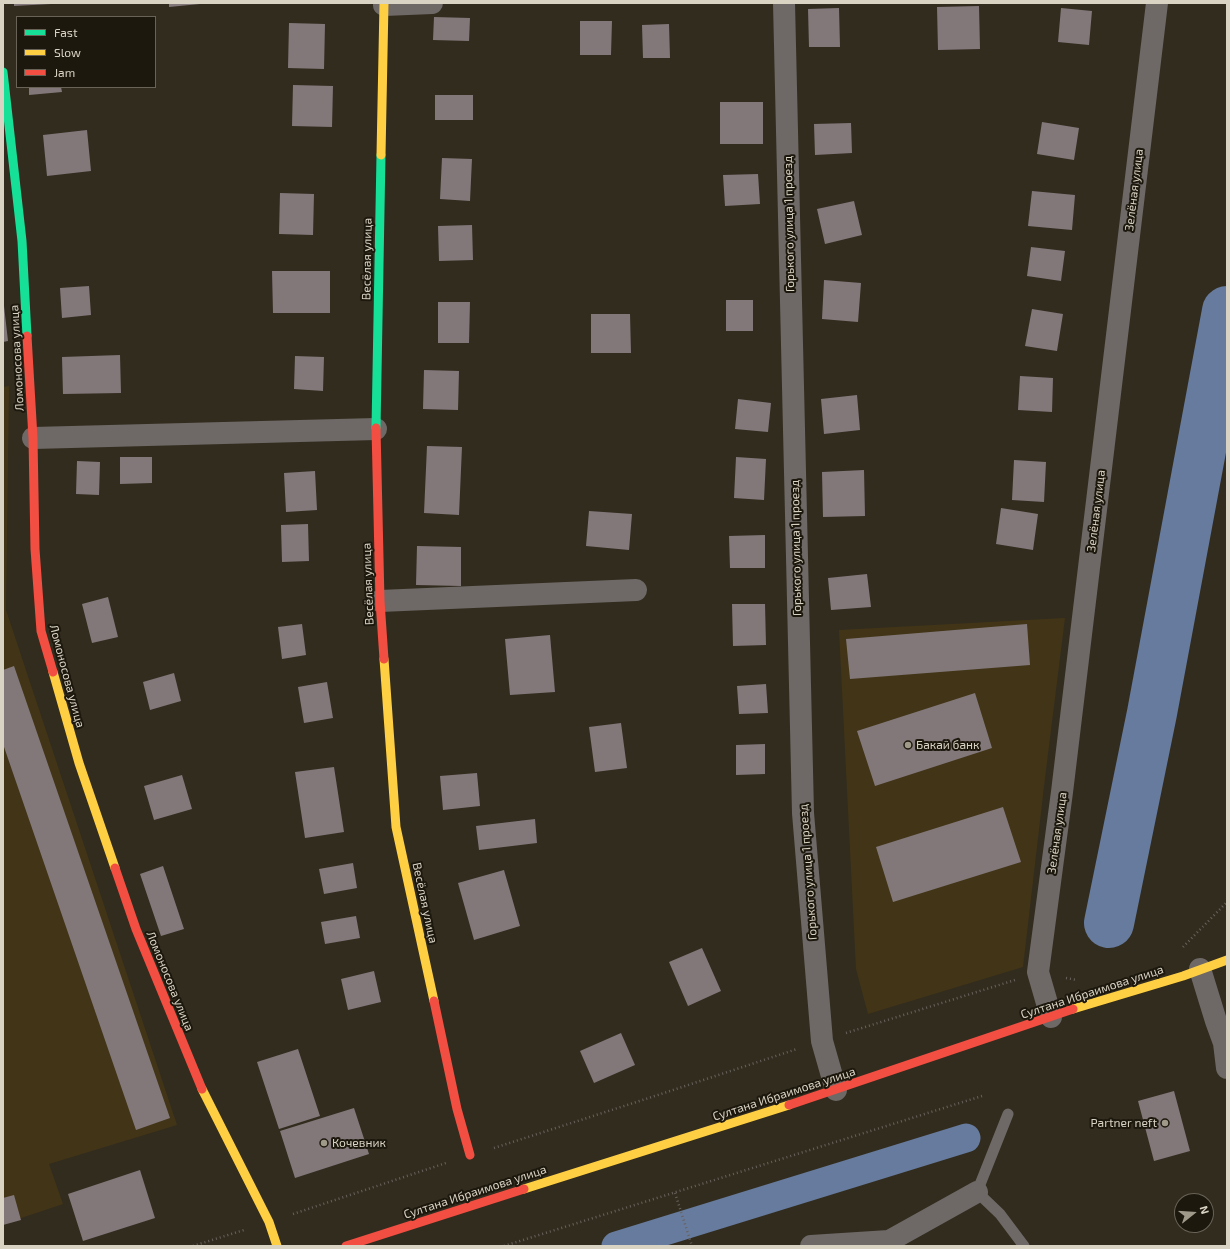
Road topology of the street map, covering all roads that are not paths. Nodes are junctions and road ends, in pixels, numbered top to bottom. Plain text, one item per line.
1 (432, 3) edge
2 (784, 3) edge
3 (1157, 3) edge
4 (384, 4) edge
5 (3, 72) edge
6 (376, 429) junction
7 (33, 438) junction
8 (636, 590) dead end
9 (380, 601) junction
10 (1227, 960) edge
11 (1191, 972) junction
12 (1057, 1015) junction
13 (1226, 1043) edge
14 (1227, 1068) edge
15 (836, 1090) junction
16 (1008, 1114) dead end
17 (470, 1155) road end
18 (977, 1192) junction
19 (277, 1246) edge
20 (346, 1246) edge
21 (811, 1246) edge
22 (1024, 1246) edge

1 - 4 street
2 - 15 street, Горького улица 1 проезд
3 - 12 street, Зелёная улица
4 - 6 street, Весёлая улица
5 - 7 street, Ломоносова улица
6 - 7 street
6 - 9 street, Весёлая улица
7 - 19 street, Ломоносова улица
8 - 9 street
9 - 17 street, Весёлая улица
10 - 11 street, Султана Ибраимова улица
11 - 12 street, Султана Ибраимова улица
11 - 13 street
12 - 15 street, Султана Ибраимова улица
13 - 14 street
15 - 20 street, Султана Ибраимова улица
16 - 18 lane
18 - 21 street
18 - 22 lane

